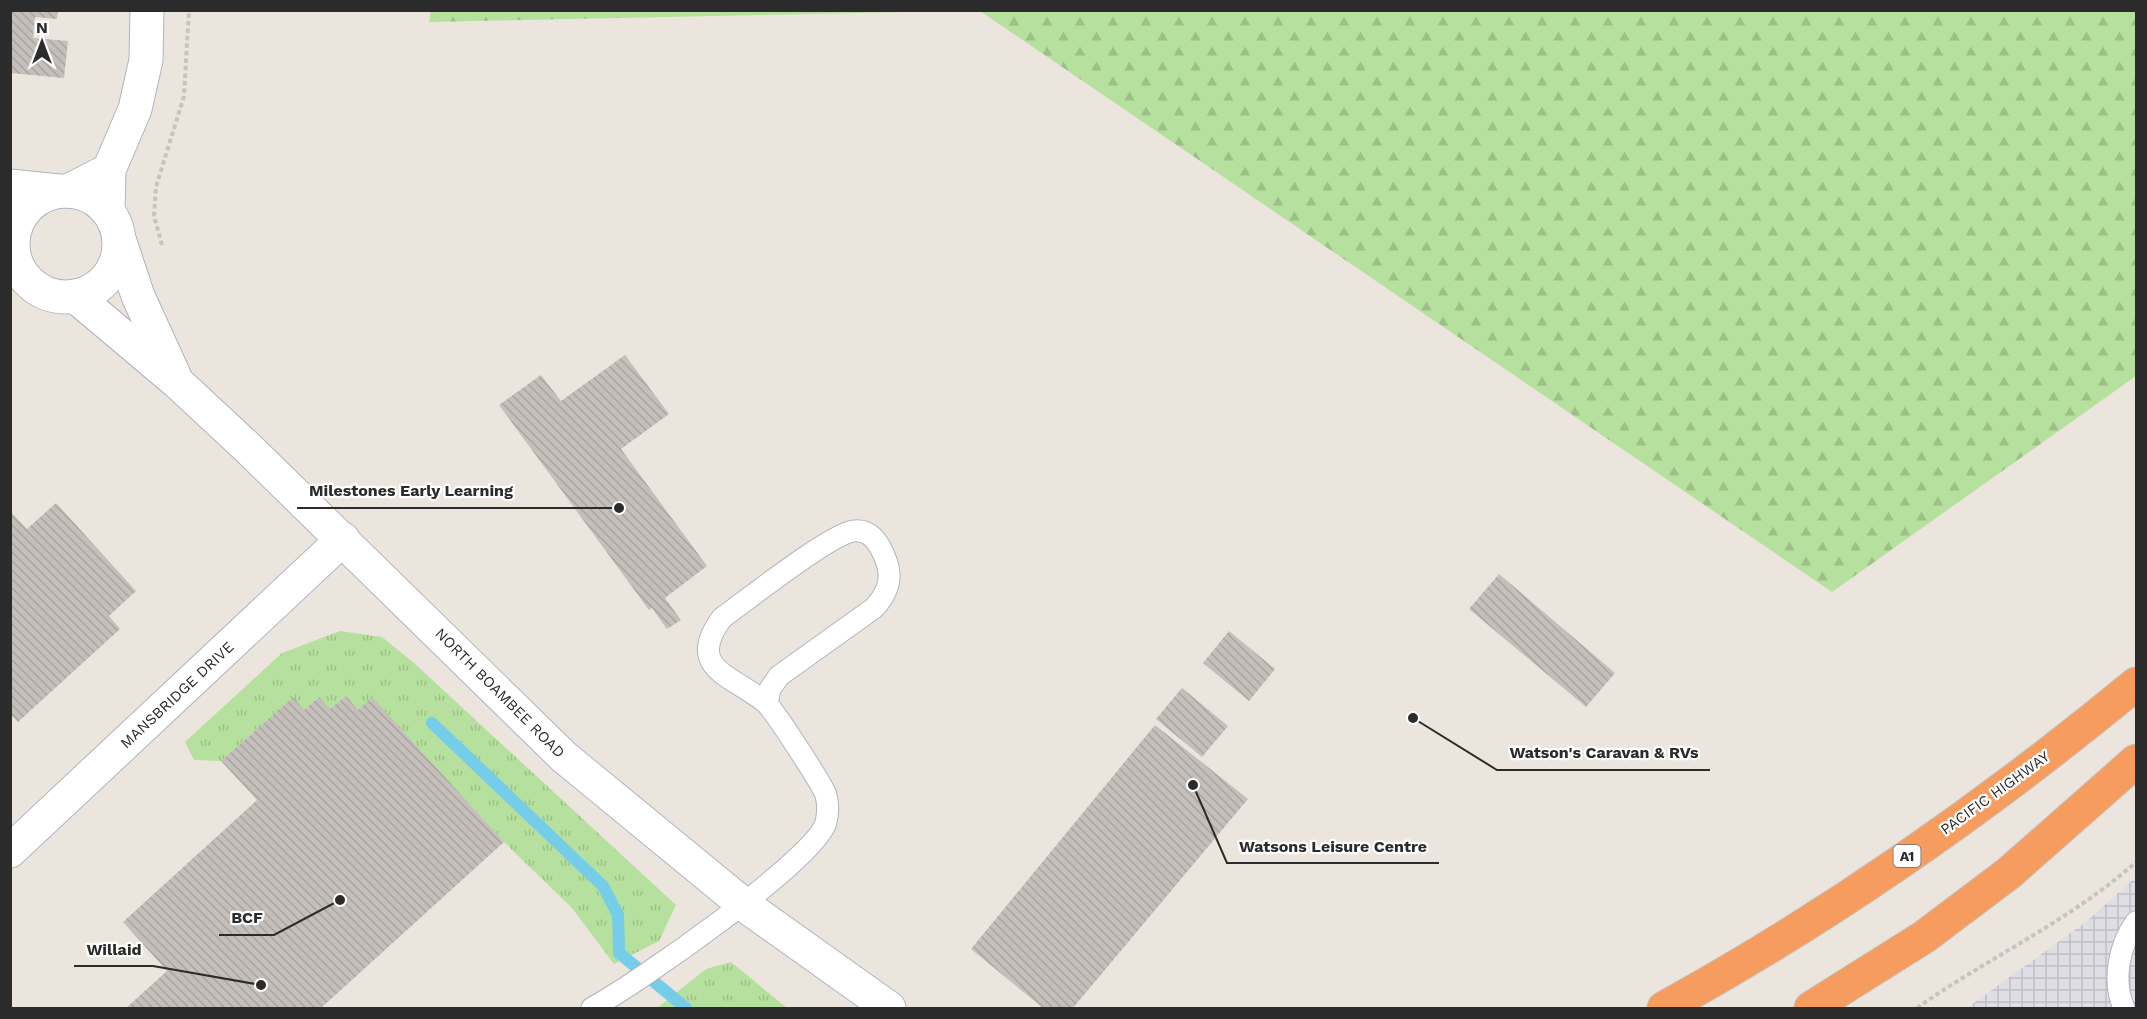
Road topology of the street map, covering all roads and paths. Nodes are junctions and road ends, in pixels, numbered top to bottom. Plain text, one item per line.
1 (147, 10) edge
2 (189, 10) edge
3 (109, 170) junction
4 (10, 186) edge
5 (63, 191) junction
6 (113, 225) junction
7 (12, 242) edge
8 (163, 248) dead end
9 (75, 296) junction
10 (177, 382) junction
11 (343, 539) junction
12 (2136, 684) edge
13 (767, 704) junction
14 (2136, 761) edge
15 (10, 850) edge
16 (2136, 862) edge
17 (743, 904) junction
18 (2136, 922) edge
19 (845, 979) junction
20 (592, 1008) edge
21 (867, 1008) edge
22 (889, 1008) edge
23 (1664, 1008) edge
24 (1811, 1008) edge
25 (1917, 1008) edge
26 (2124, 1008) edge

1 - 3 street
2 - 8 path
3 - 5 street
3 - 6 street
4 - 5 street
5 - 6 street
5 - 7 street
6 - 9 street
6 - 10 street, NORTH BOAMBEE ROAD
7 - 9 street
9 - 10 street, NORTH BOAMBEE ROAD
10 - 11 street, NORTH BOAMBEE ROAD
11 - 15 street, MANSBRIDGE DRIVE
11 - 17 street, NORTH BOAMBEE ROAD
12 - 23 highway, PACIFIC HIGHWAY / A1
13 - 13 lane
13 - 17 lane
14 - 24 highway
16 - 25 path
17 - 19 street, NORTH BOAMBEE ROAD
17 - 20 lane
18 - 26 lane
19 - 21 street, NORTH BOAMBEE ROAD
19 - 22 street, NORTH BOAMBEE ROAD

